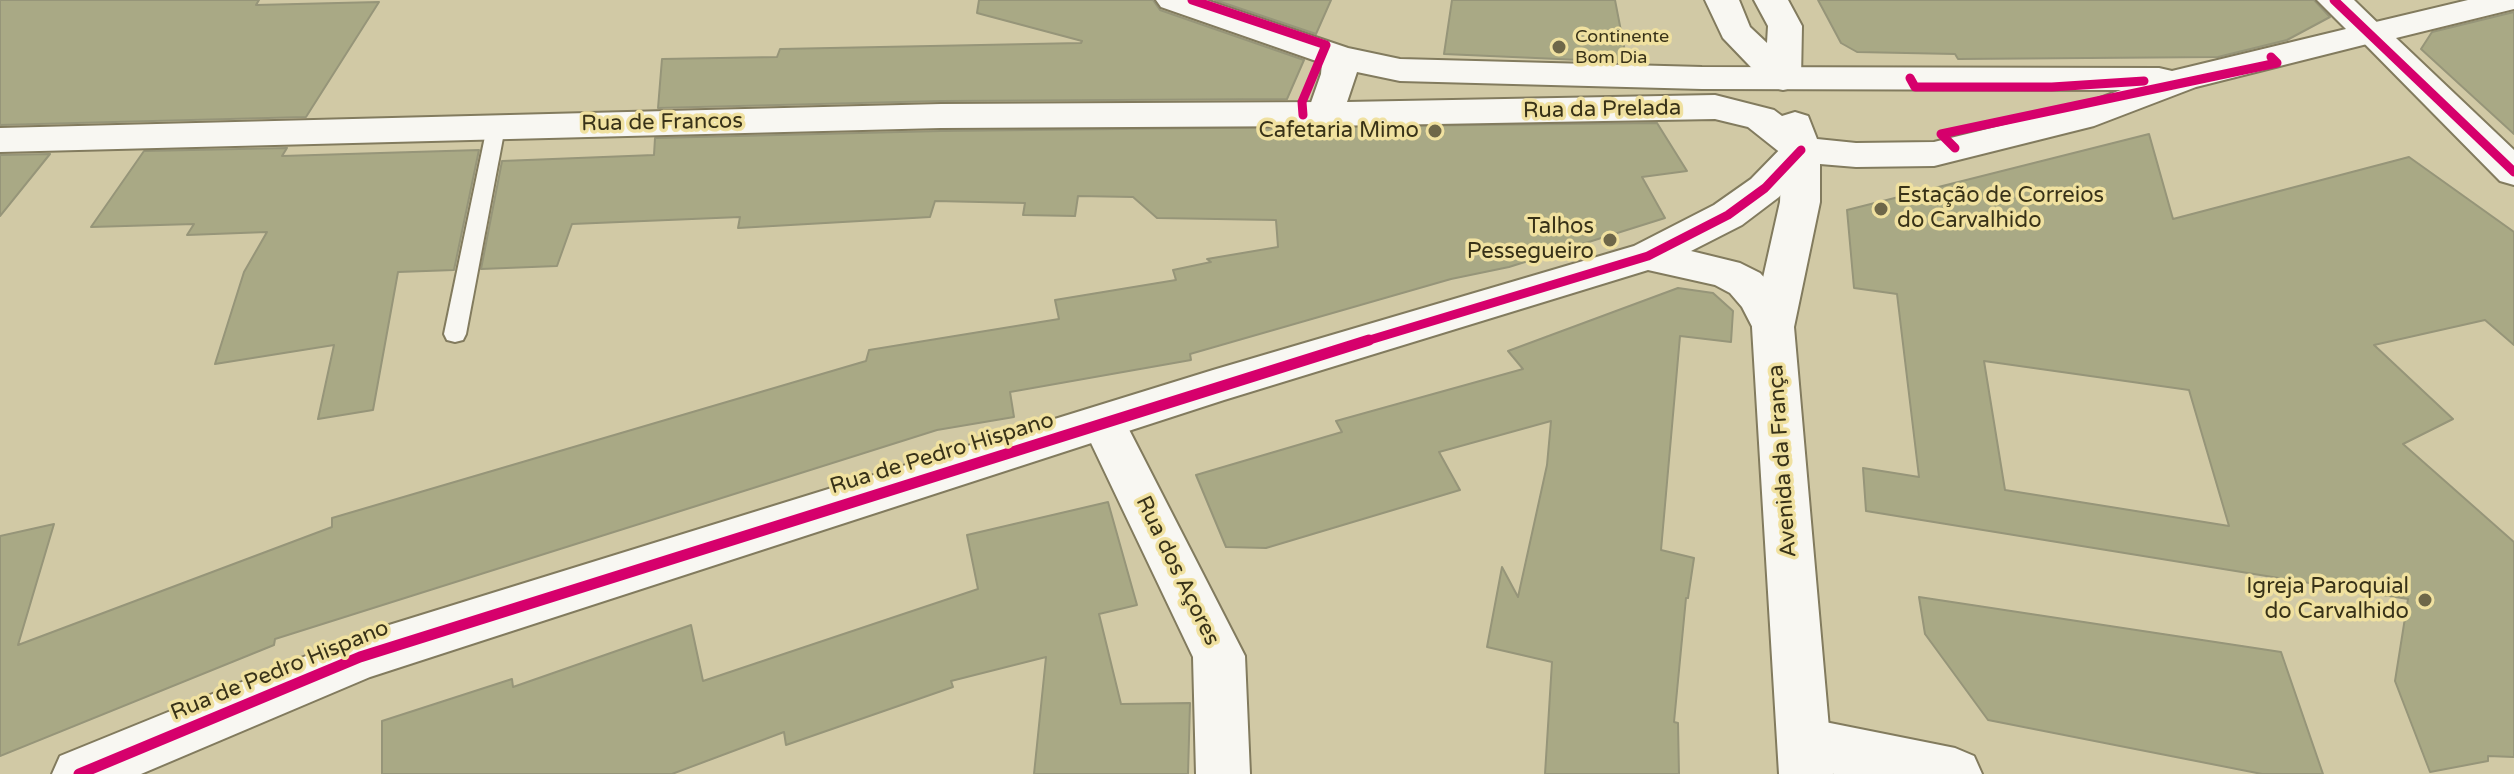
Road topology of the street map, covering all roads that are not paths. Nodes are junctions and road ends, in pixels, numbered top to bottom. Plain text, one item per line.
1 (1173, 0) edge
2 (1722, 0) edge
3 (1771, 0) edge
4 (2334, 0) edge
5 (2511, 0) edge
6 (2371, 33) junction
7 (1340, 57) junction
8 (1400, 70) junction
9 (1783, 79) junction
10 (2184, 79) junction
11 (1325, 114) junction
12 (1390, 114) junction
13 (496, 127) junction
14 (0, 140) edge
15 (1801, 150) junction
16 (2514, 172) edge
17 (1648, 256) junction
18 (1773, 327) junction
19 (455, 334) dead end
20 (1104, 424) junction
21 (1805, 758) edge
22 (79, 774) edge
23 (1223, 774) edge
24 (1955, 774) edge

1 - 7 street, Rua da Prelada
2 - 9 street
3 - 9 street
4 - 6 street
5 - 6 street
6 - 10 street
6 - 16 street
7 - 8 street, Rua da Prelada
7 - 11 street
8 - 9 street, Rua da Prelada
8 - 12 street
9 - 10 street, Rua da Prelada
9 - 15 street
10 - 15 street
11 - 12 street, Rua da Prelada
11 - 13 street, Rua de Francos
12 - 15 street, Rua da Prelada
13 - 14 street, Rua de Francos
13 - 19 lane
15 - 17 street, Rua de Pedro Hispano
15 - 18 street, Avenida da França
17 - 18 street
17 - 20 street, Rua de Pedro Hispano
18 - 21 street, Avenida da França
20 - 22 street, Rua de Pedro Hispano
20 - 23 street, Rua dos Açores
21 - 24 street

